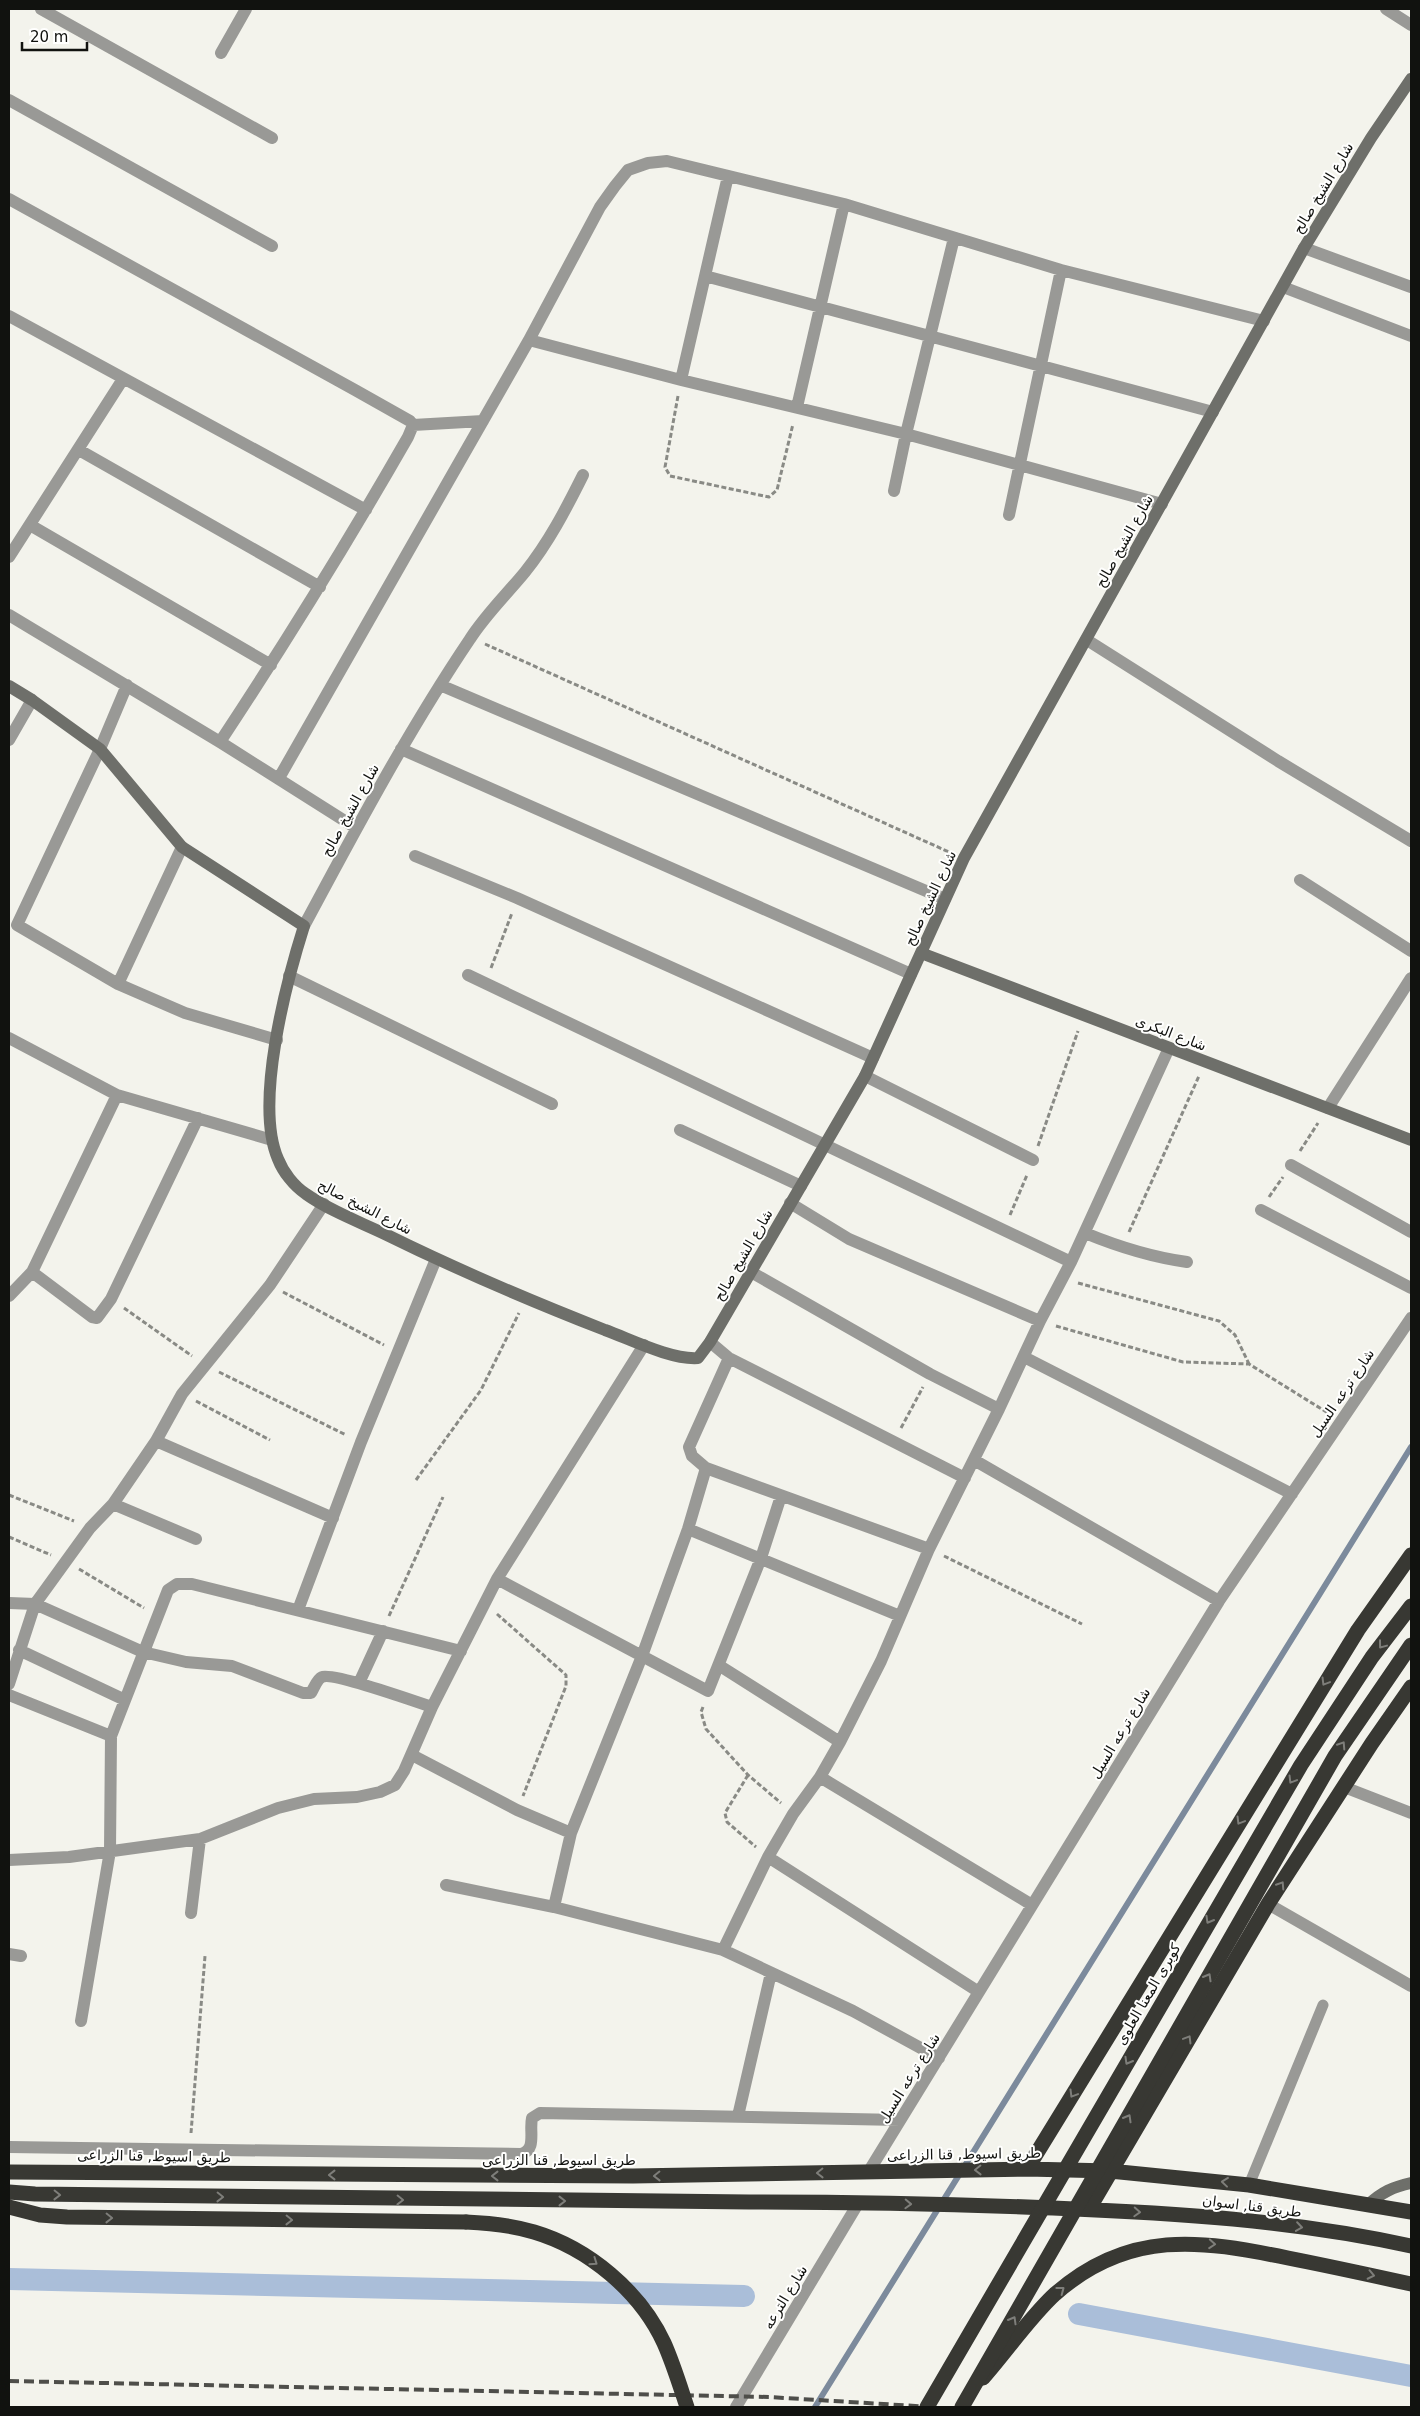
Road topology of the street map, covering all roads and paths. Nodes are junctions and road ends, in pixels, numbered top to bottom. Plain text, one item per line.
1 (41, 9) edge
2 (246, 9) edge
3 (1386, 9) edge
4 (1411, 26) edge
5 (221, 53) dead end
6 (1411, 79) edge
7 (9, 100) edge
8 (272, 138) dead end
9 (728, 176) junction
10 (9, 199) edge
11 (844, 204) junction
12 (954, 238) junction
13 (272, 246) dead end
14 (1304, 248) junction
15 (1062, 270) junction
16 (705, 276) junction
17 (1411, 287) edge
18 (1283, 288) junction
19 (820, 307) junction
20 (9, 316) edge
21 (1264, 322) junction
22 (1411, 336) edge
23 (929, 338) junction
24 (529, 340) junction
25 (1041, 366) junction
26 (123, 379) junction
27 (681, 380) junction
28 (797, 407) junction
29 (1213, 412) junction
30 (483, 421) junction
31 (413, 425) junction
32 (906, 434) junction
33 (79, 450) junction
34 (1020, 465) junction
35 (583, 475) dead end
36 (894, 491) dead end
37 (1162, 504) junction
38 (366, 510) junction
39 (1009, 515) dead end
40 (30, 525) junction
41 (9, 557) edge
42 (320, 587) junction
43 (9, 615) edge
44 (471, 637) junction
45 (1087, 640) junction
46 (271, 665) junction
47 (127, 685) junction
48 (440, 685) junction
49 (9, 686) edge
50 (32, 700) junction
51 (9, 740) edge
52 (220, 742) junction
53 (100, 749) junction
54 (401, 749) junction
55 (279, 778) junction
56 (356, 828) junction
57 (1411, 842) edge
58 (182, 847) junction
59 (415, 856) dead end
60 (964, 858) junction
61 (1300, 880) dead end
62 (517, 898) junction
63 (945, 900) junction
64 (304, 926) junction
65 (1411, 951) edge
66 (921, 954) junction
67 (911, 974) junction
68 (468, 975) dead end
69 (289, 976) junction
70 (1411, 978) edge
71 (118, 984) junction
72 (485, 985) junction
73 (1084, 1015) junction
74 (9, 1038) edge
75 (277, 1040) junction
76 (1169, 1048) junction
77 (873, 1058) junction
78 (1206, 1062) junction
79 (865, 1076) junction
80 (117, 1094) junction
81 (552, 1104) dead end
82 (1328, 1108) junction
83 (198, 1118) junction
84 (680, 1130) dead end
85 (272, 1140) junction
86 (1411, 1140) edge
87 (824, 1146) junction
88 (1033, 1160) junction
89 (1291, 1165) junction
90 (800, 1186) junction
91 (790, 1203) junction
92 (324, 1204) junction
93 (1261, 1210) joint
94 (1003, 1232) junction
95 (1411, 1232) edge
96 (1085, 1233) junction
97 (1122, 1248) junction
98 (436, 1259) junction
99 (1071, 1262) junction
100 (1187, 1262) dead end
101 (32, 1272) junction
102 (751, 1272) junction
103 (1063, 1279) junction
104 (270, 1284) junction
105 (1411, 1288) edge
106 (9, 1296) edge
107 (111, 1298) junction
108 (526, 1299) junction
109 (1411, 1318) edge
110 (1040, 1321) junction
111 (710, 1342) junction
112 (644, 1345) junction
113 (398, 1352) junction
114 (1024, 1357) junction
115 (729, 1358) junction
116 (204, 1364) junction
117 (1249, 1364) junction
118 (930, 1374) junction
119 (182, 1394) junction
120 (999, 1409) junction
121 (1342, 1421) junction
122 (270, 1440) dead end
123 (156, 1441) junction
124 (361, 1442) junction
125 (894, 1442) junction
126 (974, 1460) junction
127 (706, 1468) junction
128 (965, 1478) junction
129 (416, 1480) dead end
130 (1292, 1494) junction
131 (9, 1495) edge
132 (781, 1496) junction
133 (443, 1497) dead end
134 (113, 1504) junction
135 (332, 1518) junction
136 (90, 1528) junction
137 (688, 1529) junction
138 (9, 1537) edge
139 (196, 1539) dead end
140 (929, 1549) junction
141 (1411, 1555) edge
142 (761, 1558) junction
143 (66, 1561) junction
144 (497, 1579) junction
145 (1219, 1601) junction
146 (9, 1603) edge
147 (35, 1604) junction
148 (486, 1604) junction
149 (1411, 1606) edge
150 (298, 1610) junction
151 (158, 1616) junction
152 (900, 1616) junction
153 (1082, 1624) dead end
154 (383, 1631) junction
155 (1411, 1645) edge
156 (19, 1650) junction
157 (461, 1651) junction
158 (143, 1652) junction
159 (642, 1656) junction
160 (720, 1666) junction
161 (359, 1683) junction
162 (9, 1684) edge
163 (1411, 1687) edge
164 (708, 1692) junction
165 (9, 1695) edge
166 (125, 1700) junction
167 (432, 1707) junction
168 (111, 1736) junction
169 (840, 1742) junction
170 (412, 1755) junction
171 (748, 1775) junction
172 (820, 1777) junction
173 (1344, 1787) junction
174 (517, 1810) junction
175 (1411, 1813) edge
176 (793, 1814) junction
177 (571, 1833) junction
178 (200, 1839) junction
179 (110, 1852) junction
180 (768, 1857) junction
181 (9, 1860) edge
182 (446, 1886) dead end
183 (1268, 1904) junction
184 (1032, 1905) junction
185 (554, 1907) junction
186 (191, 1913) dead end
187 (723, 1950) junction
188 (205, 1956) dead end
189 (771, 1973) junction
190 (1411, 1986) edge
191 (979, 1992) junction
192 (1323, 2005) dead end
193 (81, 2021) dead end
194 (939, 2058) junction
195 (738, 2116) junction
196 (900, 2120) junction
197 (9, 2147) edge
198 (188, 2150) junction
199 (1027, 2169) junction
200 (1110, 2171) junction
201 (9, 2172) edge
202 (869, 2172) junction
203 (1411, 2183) edge
204 (1249, 2185) junction
205 (9, 2192) edge
206 (859, 2202) junction
207 (1368, 2205) junction
208 (9, 2207) edge
209 (1089, 2209) junction
210 (1411, 2212) edge
211 (1411, 2246) edge
212 (1411, 2284) edge
213 (971, 2392) junction
214 (687, 2407) edge
215 (736, 2407) edge
216 (927, 2407) edge
217 (962, 2407) edge

1 - 8 street
2 - 5 street
3 - 4 street
6 - 14 street, شارع الشيخ صالح
7 - 13 street
9 - 11 street
9 - 16 street
9 - 24 street
10 - 31 street
11 - 12 street
11 - 19 street
12 - 15 street
12 - 23 street
14 - 17 street
14 - 18 street, شارع الشيخ صالح
15 - 21 street
15 - 25 street
16 - 19 street
16 - 27 street
18 - 21 street, شارع الشيخ صالح
18 - 22 street
19 - 23 street
19 - 28 street
20 - 26 street
21 - 29 street, شارع الشيخ صالح
23 - 25 street
23 - 32 street
24 - 27 street
24 - 30 street
25 - 29 street
25 - 34 street
26 - 33 street
26 - 38 street
27 - 28 street
27 - 28 path
28 - 32 street
29 - 37 street, شارع الشيخ صالح
30 - 31 street
30 - 55 street
31 - 38 street
32 - 34 street
32 - 36 street
33 - 40 street
33 - 42 street
34 - 37 street
34 - 39 street
35 - 44 street, شارع الشيخ صالح
37 - 45 street, شارع الشيخ صالح
38 - 42 street
40 - 41 street
40 - 46 street
42 - 46 street
43 - 47 street
44 - 48 street, شارع الشيخ صالح
44 - 60 path
45 - 57 street
45 - 60 street, شارع الشيخ صالح
46 - 52 street
47 - 52 street
47 - 53 street
48 - 54 street, شارع الشيخ صالح
48 - 63 street
49 - 50 street
50 - 51 street
50 - 53 street
52 - 55 street
53 - 58 street
53 - 71 street
54 - 56 street, شارع الشيخ صالح
54 - 67 street
55 - 56 street
56 - 64 street, شارع الشيخ صالح
58 - 64 street
58 - 71 street
59 - 62 street
60 - 63 street, شارع الشيخ صالح
61 - 65 street
62 - 72 path
62 - 77 street
63 - 66 street, شارع الشيخ صالح
64 - 69 street, شارع الشيخ صالح
66 - 67 street, شارع الشيخ صالح
66 - 73 street, شارع البكرى
67 - 77 street, شارع الشيخ صالح
68 - 72 street
69 - 75 street, شارع الشيخ صالح
69 - 81 street
70 - 82 street
71 - 75 street
72 - 87 street
73 - 76 street, شارع البكرى
73 - 88 path
74 - 80 street
75 - 85 street, شارع الشيخ صالح
76 - 78 street, شارع البكرى
76 - 96 street
77 - 79 street, شارع الشيخ صالح
78 - 82 street, شارع البكرى
78 - 97 path
79 - 87 street, شارع الشيخ صالح
79 - 88 street
80 - 83 street
80 - 101 street
82 - 86 street, شارع البكرى
82 - 89 path
83 - 85 street
83 - 107 street
84 - 90 street
85 - 92 street, شارع الشيخ صالح
87 - 90 street, شارع الشيخ صالح
87 - 94 street
88 - 94 path
89 - 93 path
89 - 95 street
90 - 91 street, شارع الشيخ صالح
91 - 102 street, شارع الشيخ صالح
91 - 110 street
92 - 98 street, شارع الشيخ صالح
92 - 104 street
93 - 105 street
94 - 99 street
96 - 97 street
96 - 99 street
97 - 100 street
98 - 108 street, شارع الشيخ صالح
98 - 113 street
99 - 103 street
101 - 106 street
101 - 107 street
102 - 111 street, شارع الشيخ صالح
102 - 118 street
103 - 110 street
103 - 117 path
104 - 113 path
104 - 116 street
107 - 116 path
108 - 112 street, شارع الشيخ صالح
108 - 129 path
109 - 121 street, شارع ترعه السيل
110 - 114 street
110 - 117 path
111 - 112 street, شارع الشيخ صالح
111 - 115 street
112 - 144 street
113 - 124 street
114 - 120 street
114 - 130 street
115 - 125 street
115 - 127 street
116 - 119 street
116 - 124 path
117 - 121 path
118 - 120 street
118 - 125 path
119 - 122 path
119 - 123 street
120 - 126 street
121 - 130 street, شارع ترعه السيل
123 - 134 street
123 - 135 street
124 - 135 street
125 - 128 street
126 - 128 street
126 - 145 street
127 - 132 street
127 - 137 street
128 - 140 street
130 - 145 street, شارع ترعه السيل
131 - 136 path
132 - 140 street
132 - 142 street
133 - 154 path
134 - 136 street
134 - 139 street
135 - 150 street
136 - 143 street
137 - 142 street
137 - 159 street
138 - 143 path
140 - 152 street
140 - 153 path
141 -> 199 highway
142 - 152 street
142 - 160 street
143 - 147 street
143 - 151 path
144 - 148 street
144 - 159 street
145 - 184 street, شارع ترعه السيل
146 - 147 street
147 - 156 street
147 - 158 street
148 - 157 street
148 - 174 path
149 -> 216 highway, كوبرى المعنا العلوى, bridge
150 - 151 street
150 - 154 street
151 - 158 street
152 - 169 street
154 - 157 street
154 - 161 street
213 -> 155 highway, bridge
156 - 162 street
156 - 166 street
157 - 167 street
158 - 161 street
158 - 166 street
159 - 164 street
159 - 177 street
160 - 164 street
160 - 169 street
161 - 167 street
163 - 173 highway
164 - 171 path
165 - 168 street
166 - 168 street
167 - 170 street
168 - 179 street
169 - 172 street
170 - 174 street
170 - 178 street
171 - 176 path
171 - 180 path
172 - 176 street
172 - 184 street
173 - 175 street
183 -> 173 highway
174 - 177 street
176 - 180 street
177 - 185 street
178 - 179 street
178 - 186 street
179 - 181 street
179 - 193 street
180 - 187 street
180 - 191 street
182 - 185 street
183 - 190 street
200 -> 183 highway
184 - 191 street, شارع ترعه السيل
185 - 187 street
187 - 189 street
188 - 198 path
189 - 194 street
189 - 195 street
191 - 194 street, شارع ترعه السيل
192 - 204 lane
194 - 196 street, شارع ترعه السيل
195 - 196 street
195 - 198 street
196 - 202 street, شارع ترعه السيل
197 - 198 street
199 - 200 highway, طريق اسيوط, قنا الزراعى
199 -> 202 highway, طريق اسيوط, قنا الزراعى
204 -> 200 highway, طريق قنا, اسوان
200 - 209 highway
202 -> 201 highway, طريق اسيوط, قنا الزراعى
203 - 207 street
204 - 207 highway, طريق قنا, اسوان
205 -> 206 highway
206 -> 209 highway
206 - 215 street, شارع الترعه
207 - 210 highway, طريق قنا, اسوان
208 -> 214 highway, bridge
209 -> 211 highway, طريق قنا, اسوان
213 -> 212 highway, bridge
213 - 217 highway, bridge

